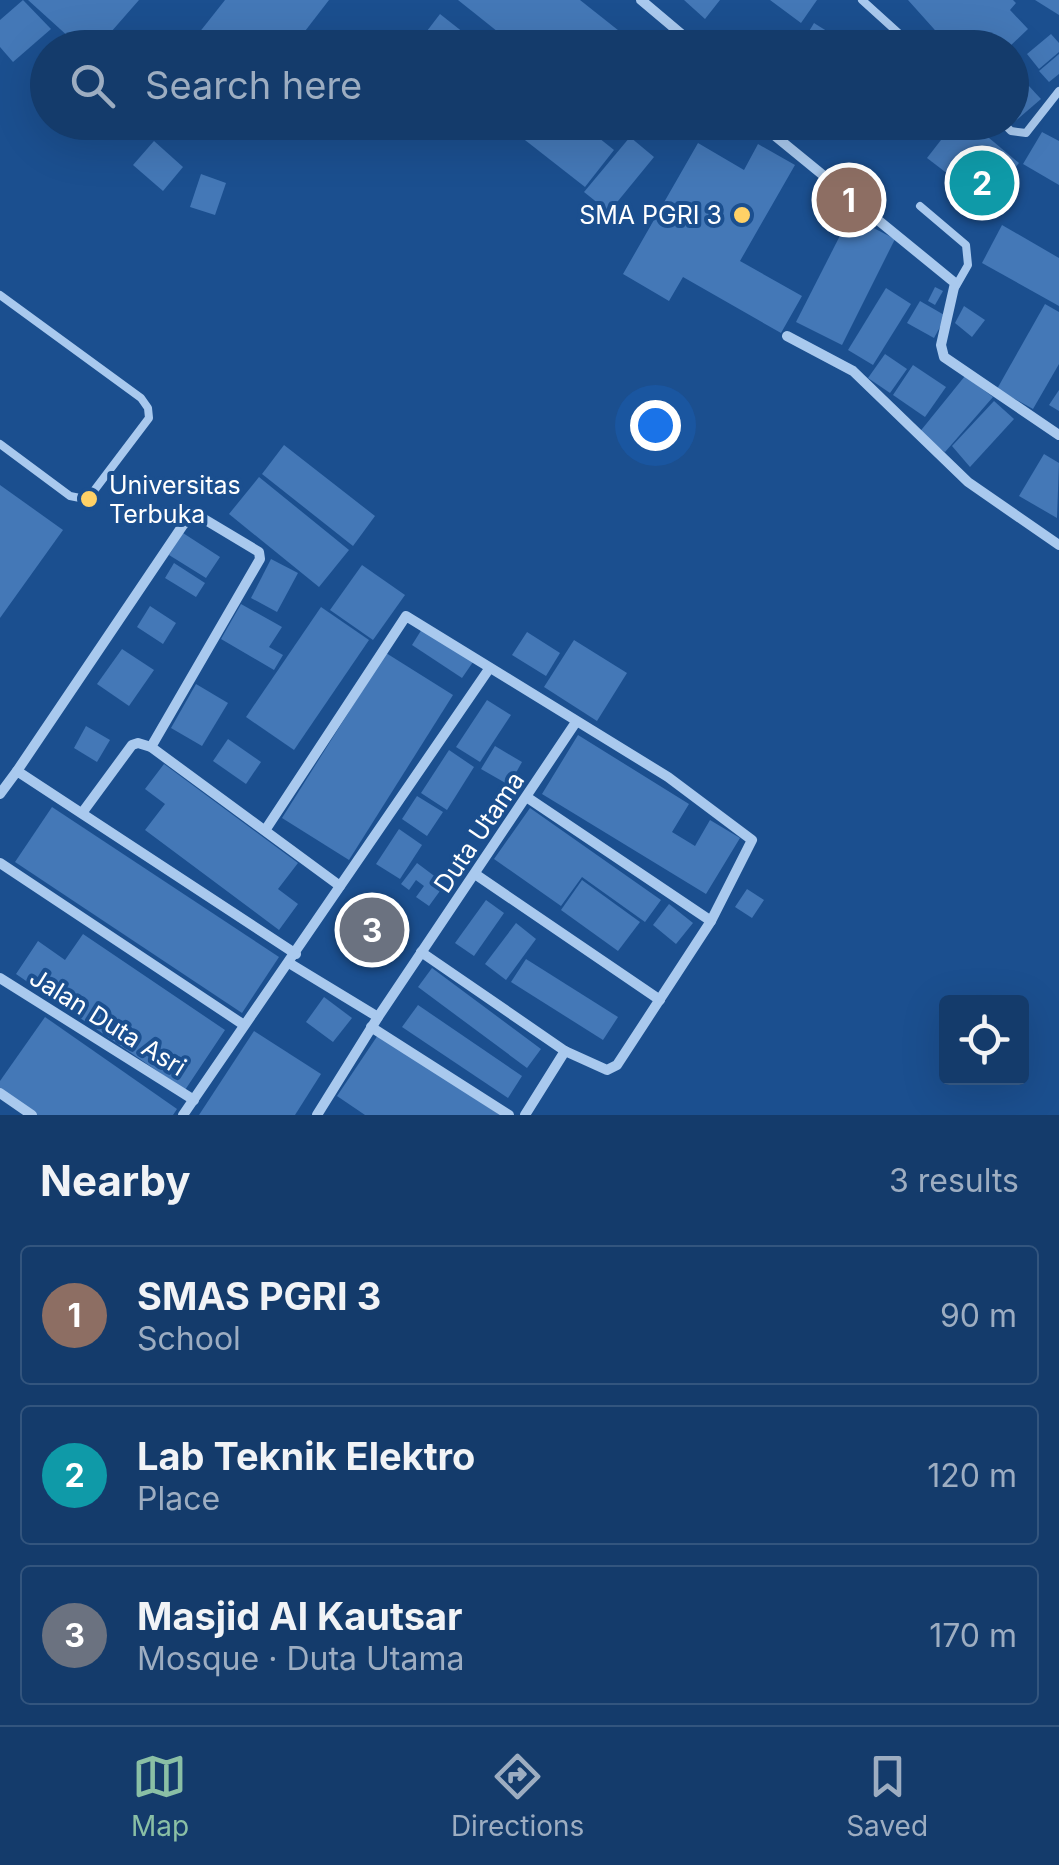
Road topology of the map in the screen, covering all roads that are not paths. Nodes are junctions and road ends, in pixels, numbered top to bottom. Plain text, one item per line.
1 (641, 0) edge
2 (862, 0) edge
3 (677, 30) edge
4 (896, 30) edge
5 (1059, 91) edge
6 (1029, 129) edge
7 (780, 140) edge
8 (920, 206) dead end
9 (956, 287) junction
10 (0, 295) edge
11 (787, 336) dead end
12 (1059, 435) edge
13 (0, 444) edge
14 (1059, 545) edge
15 (490, 669) junction
16 (576, 722) junction
17 (151, 747) junction
18 (17, 771) junction
19 (0, 794) edge
20 (528, 798) junction
21 (82, 813) junction
22 (266, 830) junction
23 (0, 863) edge
24 (475, 874) junction
25 (340, 886) junction
26 (711, 921) junction
27 (421, 952) junction
28 (293, 958) junction
29 (0, 978) edge
30 (660, 1000) junction
31 (375, 1022) junction
32 (244, 1025) junction
33 (565, 1051) junction
34 (0, 1093) edge
35 (194, 1100) junction
36 (320, 1110) edge
37 (32, 1115) edge
38 (182, 1115) edge
39 (337, 1115) edge
40 (509, 1115) edge
41 (525, 1115) edge

1 - 3 street
2 - 4 lane
5 - 6 lane
7 - 9 street
8 - 9 lane
9 - 12 street
10 - 13 lane
11 - 14 street
15 - 16 street
15 - 22 street
15 - 25 street
16 - 20 street, Duta Utama
16 - 26 street
17 - 18 street
17 - 21 street
17 - 22 street
18 - 19 street
18 - 21 street
20 - 24 street, Duta Utama
20 - 26 street
21 - 28 street
22 - 25 street
23 - 32 street
24 - 27 street, Duta Utama
24 - 30 street
25 - 28 street
26 - 30 street
27 - 31 street, Duta Utama
27 - 33 street
28 - 31 street
28 - 32 street
29 - 35 street, Jalan Duta Asri
30 - 33 street
31 - 36 street, Duta Utama
31 - 40 street
32 - 35 street
33 - 41 street
34 - 37 street
35 - 38 street
36 - 39 street

